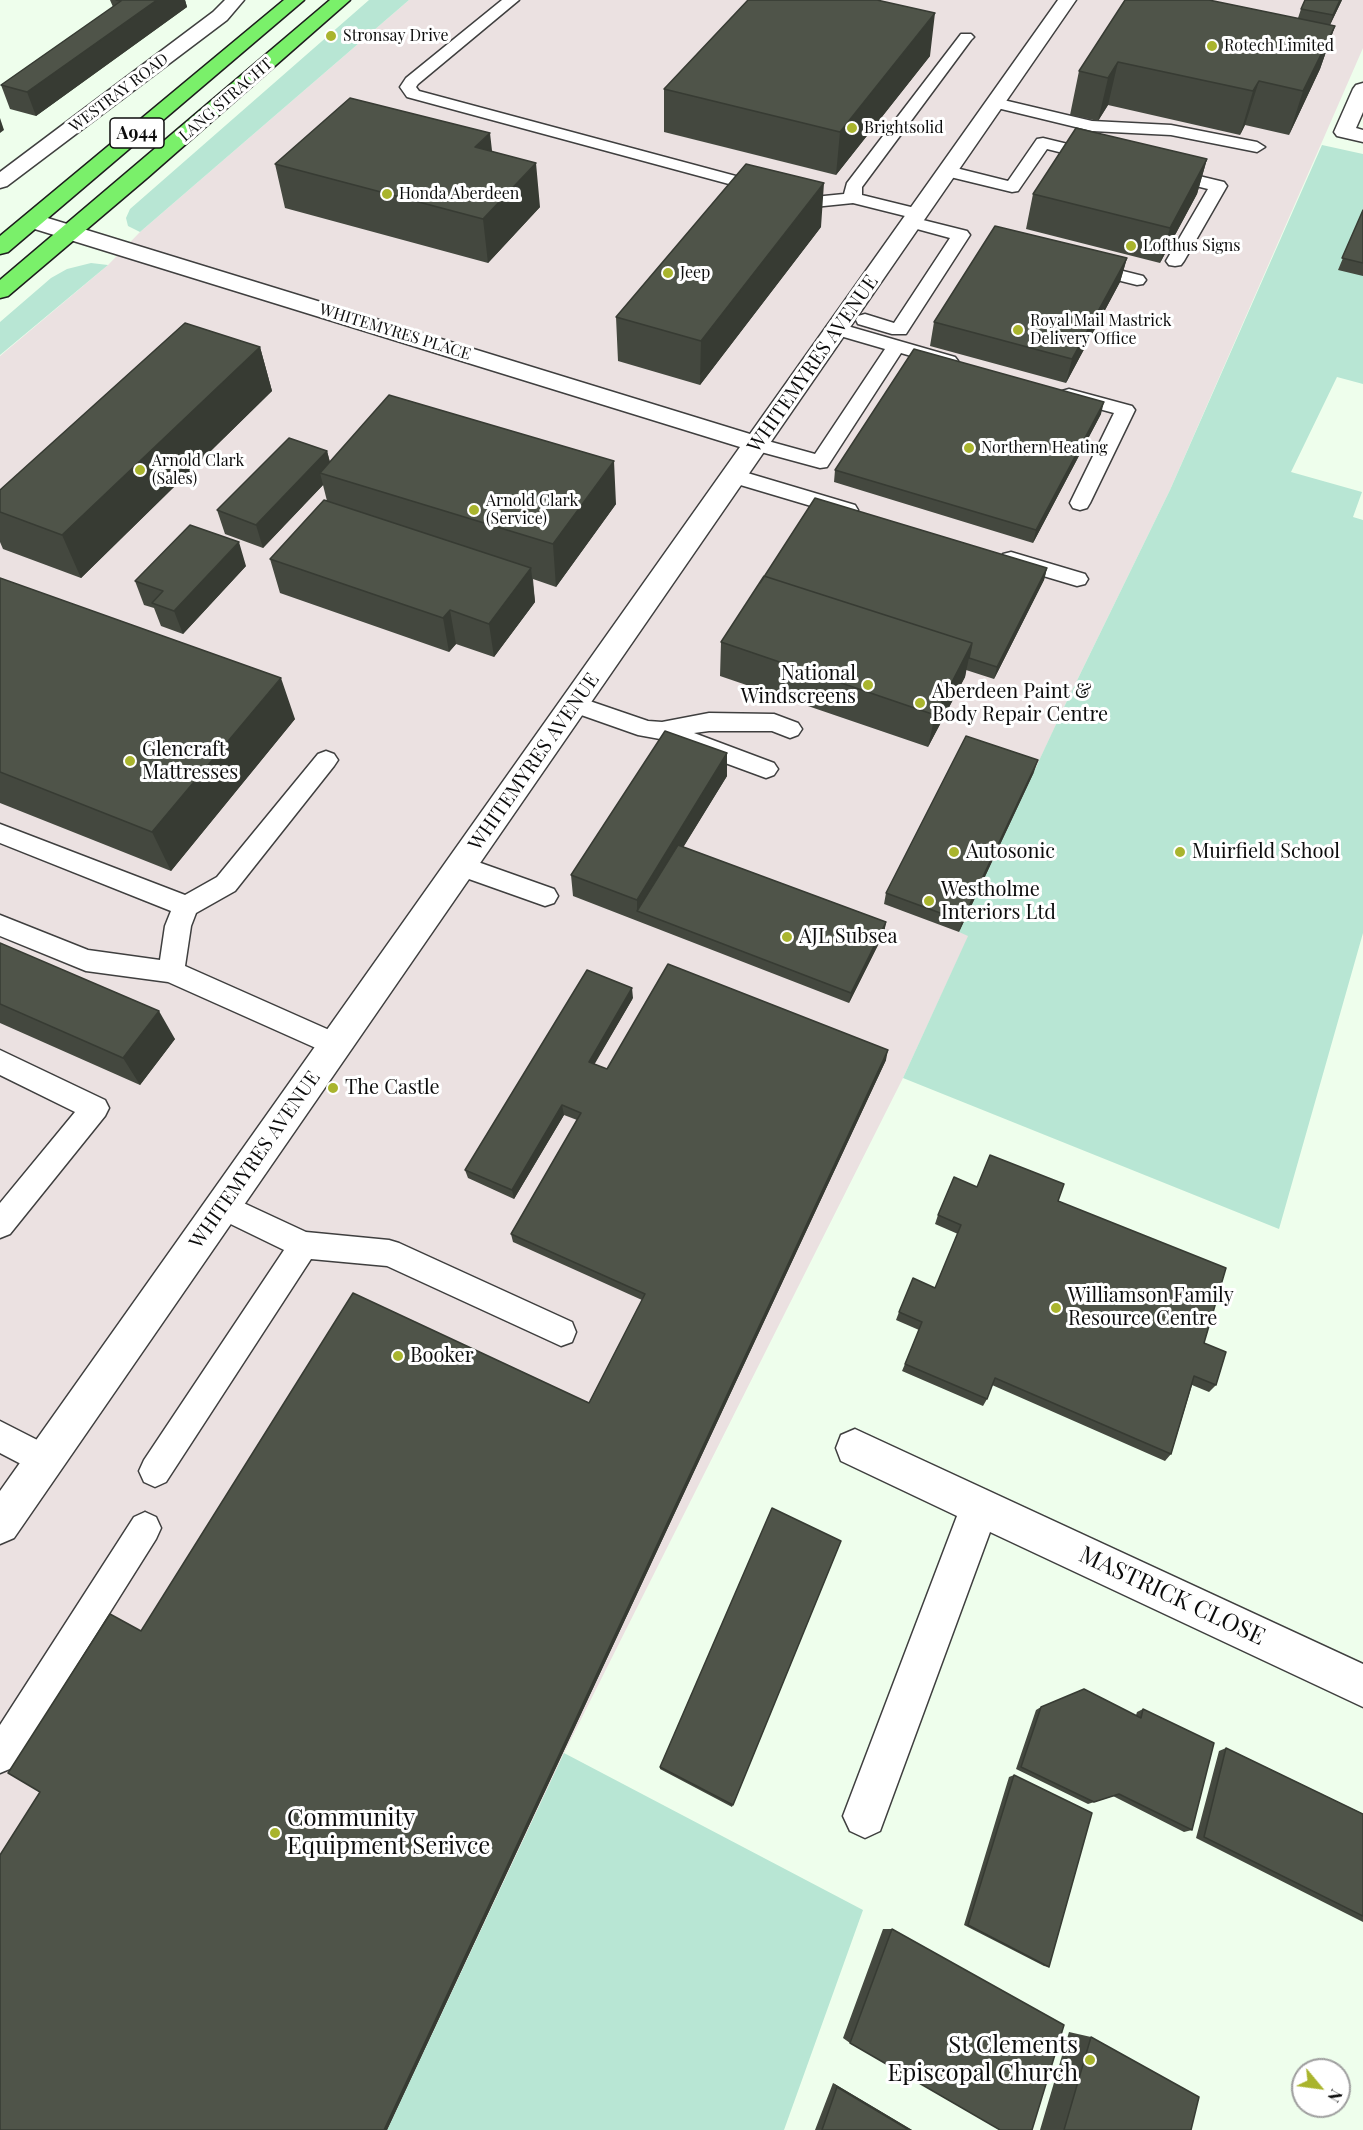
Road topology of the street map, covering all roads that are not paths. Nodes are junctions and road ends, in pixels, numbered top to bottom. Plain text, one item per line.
1 (235, 0) edge
2 (295, 0) edge
3 (341, 0) edge
4 (511, 0) edge
5 (1067, 0) edge
6 (966, 37) dead end
7 (1363, 89) edge
8 (995, 103) junction
9 (1354, 134) edge
10 (1257, 147) dead end
11 (1119, 162) edge
12 (1152, 170) edge
13 (948, 171) junction
14 (0, 182) edge
15 (853, 198) junction
16 (915, 218) junction
17 (33, 221) junction
18 (71, 232) junction
19 (961, 235) junction
20 (983, 240) edge
21 (0, 247) edge
22 (1175, 261) dead end
23 (1071, 263) edge
24 (1137, 280) dead end
25 (0, 291) edge
26 (842, 322) junction
27 (896, 346) junction
28 (964, 365) edge
29 (1056, 391) edge
30 (757, 444) junction
31 (734, 476) junction
32 (1080, 503) dead end
33 (865, 515) edge
34 (988, 552) edge
35 (1077, 579) dead end
36 (575, 704) junction
37 (790, 729) dead end
38 (662, 731) junction
39 (326, 760) dead end
40 (766, 769) dead end
41 (0, 833) edge
42 (461, 866) junction
43 (545, 896) dead end
44 (186, 906) junction
45 (0, 925) edge
46 (171, 972) junction
47 (336, 1045) junction
48 (0, 1062) edge
49 (222, 1206) junction
50 (0, 1225) edge
51 (304, 1245) junction
52 (561, 1332) dead end
53 (0, 1436) edge
54 (855, 1448) dead end
55 (44, 1460) junction
56 (155, 1471) dead end
57 (980, 1508) junction
58 (0, 1524) edge
59 (145, 1528) dead end
60 (1363, 1686) edge
61 (0, 1756) edge
62 (865, 1816) dead end

1 - 14 street, WESTRAY ROAD
2 - 17 main road, LANG STRACHT / A944
3 - 18 main road, LANG STRACHT / A944
4 - 15 lane
5 - 8 street, WHITEMYRES AVENUE
6 - 15 lane
7 - 9 street
8 - 10 lane
8 - 13 street, WHITEMYRES AVENUE
11 - 13 lane
12 - 22 lane
13 - 16 street, WHITEMYRES AVENUE
15 - 16 lane
16 - 19 lane
16 - 26 street, WHITEMYRES AVENUE
17 - 18 street, WHITEMYRES PLACE
17 - 21 main road, LANG STRACHT / A944
18 - 25 main road, LANG STRACHT / A944
18 - 30 street, WHITEMYRES PLACE
19 - 20 lane
19 - 26 lane
23 - 24 lane
26 - 27 lane
26 - 30 street, WHITEMYRES AVENUE
27 - 28 lane
27 - 30 lane
29 - 32 lane
30 - 31 street, WHITEMYRES AVENUE
31 - 33 lane
31 - 36 street, WHITEMYRES AVENUE
34 - 35 lane
36 - 38 lane
36 - 42 street, WHITEMYRES AVENUE
37 - 38 lane
38 - 40 lane
39 - 44 lane
41 - 44 lane
42 - 43 lane
42 - 47 street, WHITEMYRES AVENUE
44 - 46 lane
45 - 46 lane
46 - 47 lane
47 - 49 street, WHITEMYRES AVENUE
48 - 50 lane
49 - 51 lane
49 - 55 street, WHITEMYRES AVENUE
51 - 52 lane
51 - 56 lane
53 - 55 lane
54 - 57 street, MASTRICK CLOSE
55 - 58 street, WHITEMYRES AVENUE
57 - 60 street, MASTRICK CLOSE
57 - 62 street
59 - 61 lane

